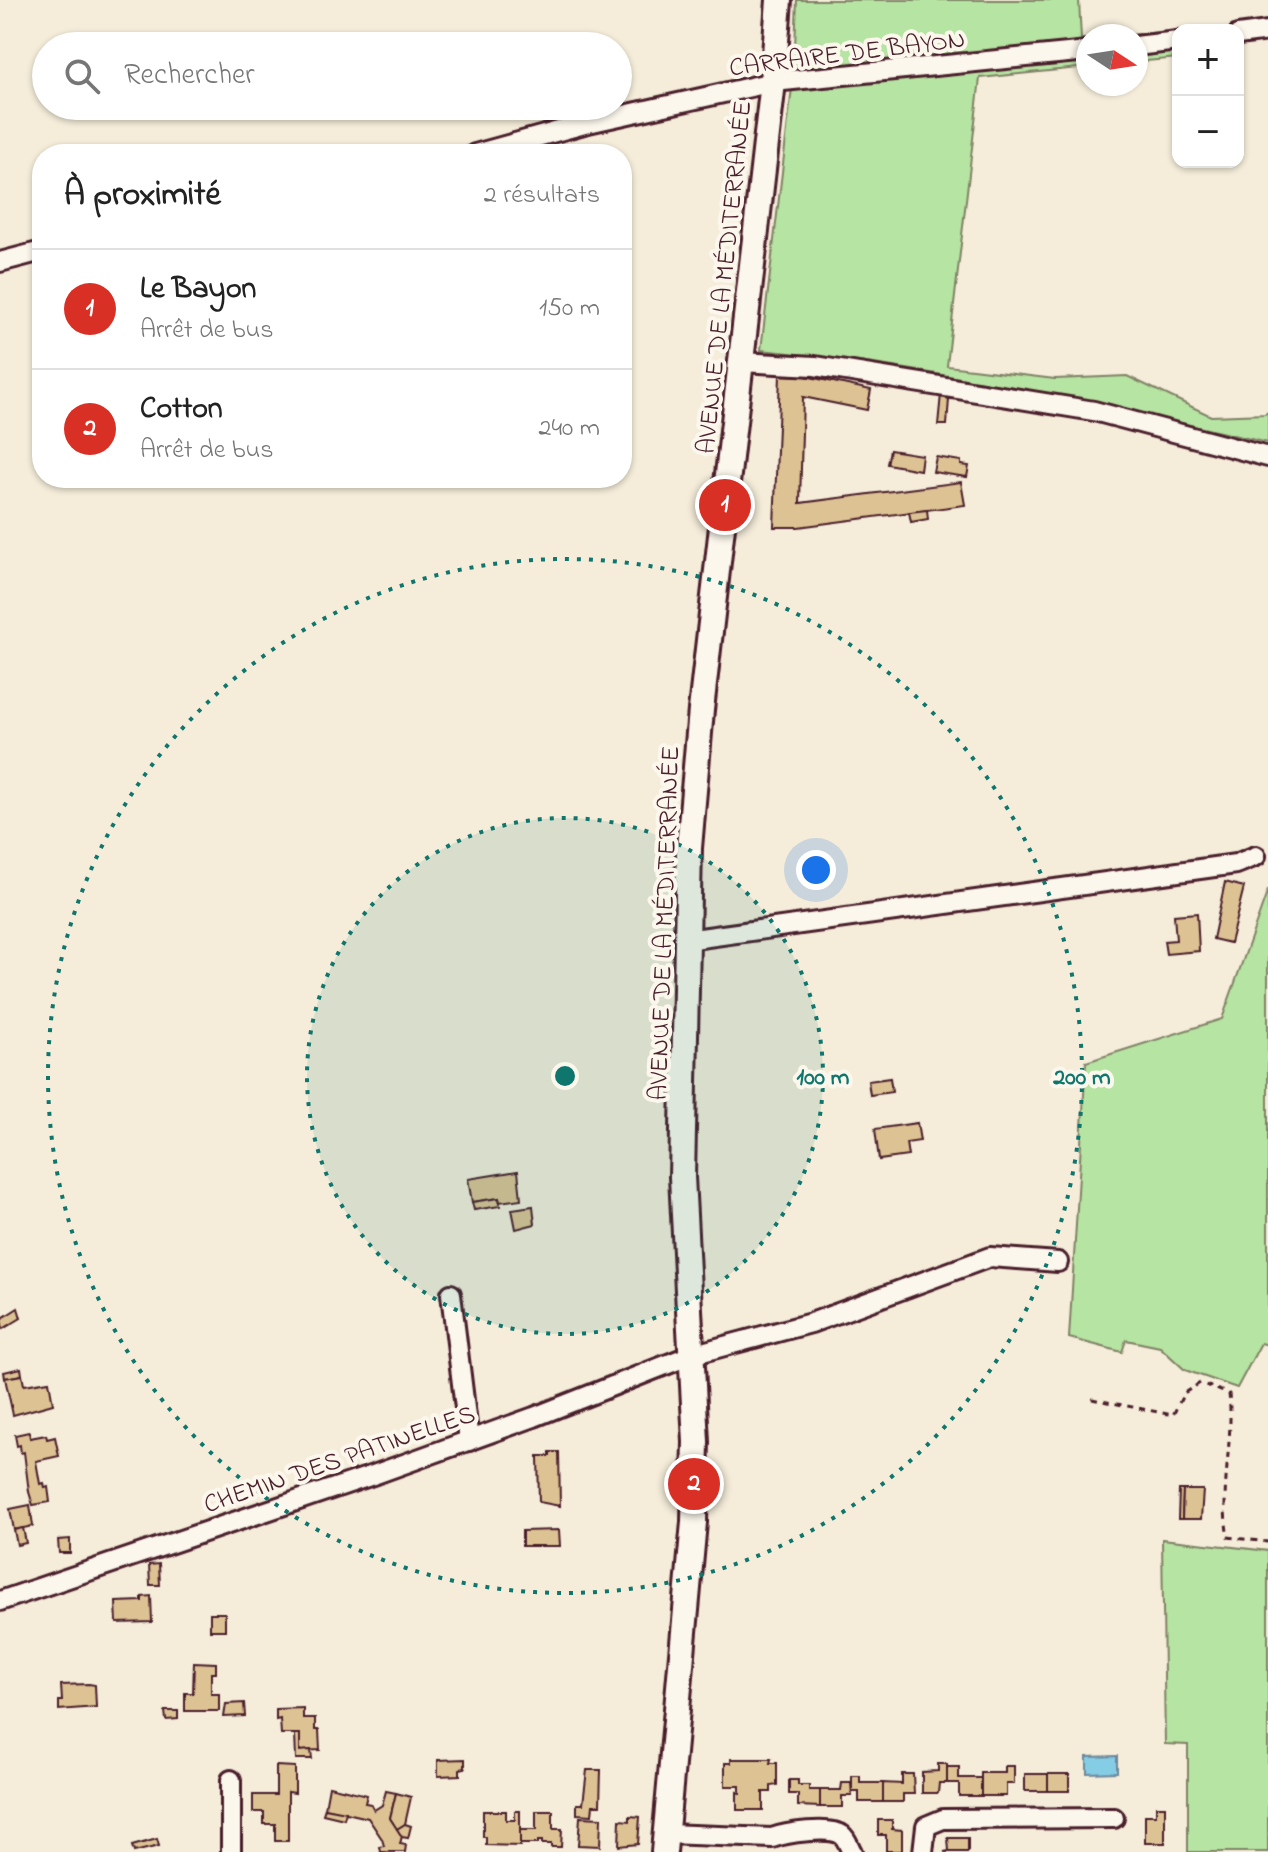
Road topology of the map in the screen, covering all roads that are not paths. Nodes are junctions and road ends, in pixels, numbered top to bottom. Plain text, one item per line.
1 (779, 0) edge
2 (1268, 31) edge
3 (1244, 34) edge
4 (1172, 42) edge
5 (1148, 45) edge
6 (1076, 52) edge
7 (773, 82) junction
8 (632, 113) edge
9 (602, 120) edge
10 (511, 144) edge
11 (32, 254) edge
12 (0, 262) edge
13 (741, 362) junction
14 (1268, 457) edge
15 (1256, 856) dead end
16 (686, 940) junction
17 (1058, 1262) dead end
18 (451, 1294) dead end
19 (691, 1355) junction
20 (469, 1441) junction
21 (0, 1601) edge
22 (231, 1780) dead end
23 (1114, 1818) dead end
24 (665, 1843) edge
25 (231, 1852) edge
26 (852, 1852) edge
27 (923, 1852) edge

1 - 7 main road, AVENUE DE LA MÉDITERRANÉE
2 - 3 street
4 - 5 street
6 - 7 street, CARRAIRE DE BAYON
7 - 8 street, CARRAIRE DE BAYON
7 - 13 main road, AVENUE DE LA MÉDITERRANÉE
9 - 10 street, CARRAIRE DE BAYON
11 - 12 street
13 - 14 street
13 - 16 main road, AVENUE DE LA MÉDITERRANÉE
15 - 16 street
16 - 19 main road, AVENUE DE LA MÉDITERRANÉE
17 - 19 street, CHEMIN DES PATINELLES
18 - 20 street
19 - 20 street, CHEMIN DES PATINELLES
19 - 24 main road, AVENUE DE LA MÉDITERRANÉE
20 - 21 street, CHEMIN DES PATINELLES
22 - 25 street
23 - 27 street
24 - 26 street

